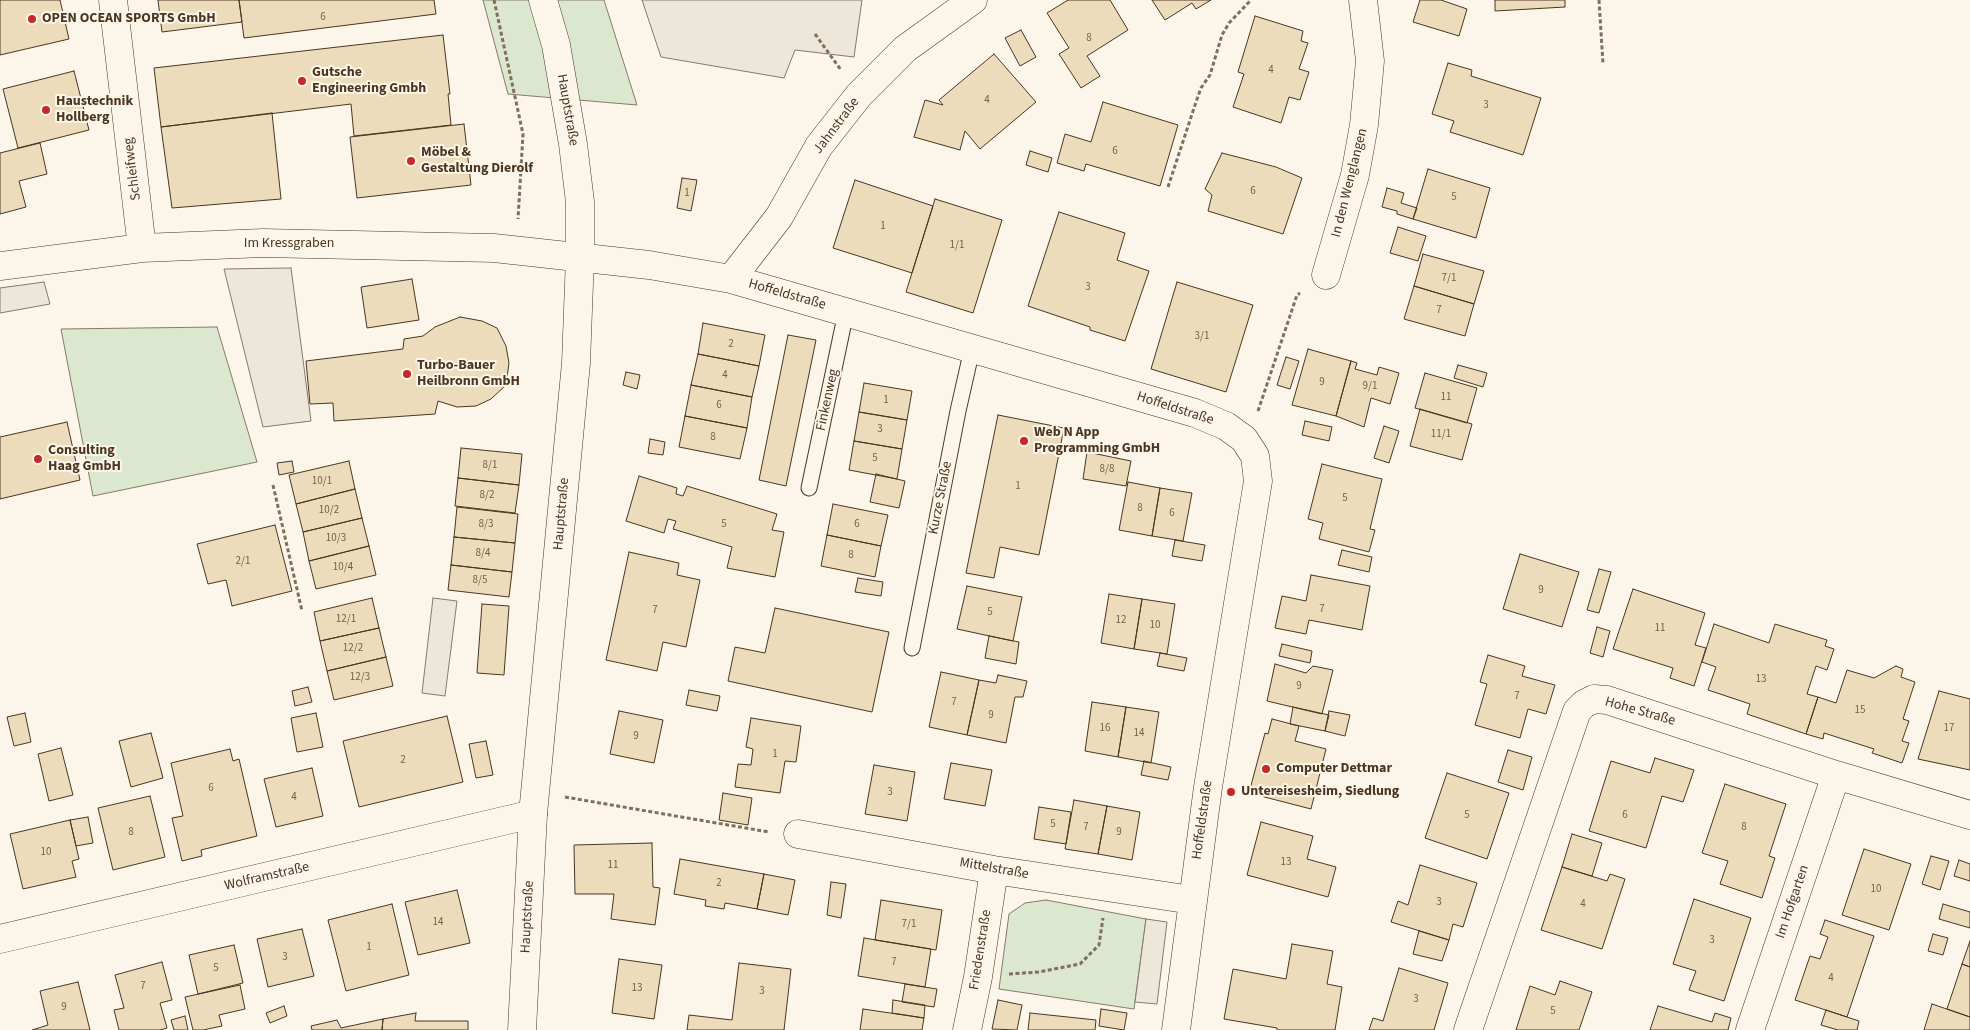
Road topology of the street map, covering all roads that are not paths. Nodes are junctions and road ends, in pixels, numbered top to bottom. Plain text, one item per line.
1 (113, 0) edge
2 (543, 0) edge
3 (1363, 0) edge
4 (957, 5) edge
5 (142, 248) junction
6 (580, 256) junction
7 (0, 266) edge
8 (1326, 275) road end
9 (731, 279) junction
10 (846, 312) junction
11 (972, 349) junction
12 (809, 488) dead end
13 (912, 648) dead end
14 (1836, 775) junction
15 (534, 803) junction
16 (1970, 815) edge
17 (798, 834) road end
18 (994, 870) junction
19 (1192, 900) junction
20 (0, 939) edge
21 (522, 1030) edge
22 (967, 1030) edge
23 (1176, 1030) edge
24 (1468, 1030) edge
25 (1750, 1030) edge

1 - 5 street, Schleifweg
2 - 6 street, Hauptstraße
3 - 8 street, In den Wenglangen
4 - 9 street, Jahnstraße
5 - 6 street, Im Kressgraben
5 - 7 street, Im Kressgraben
6 - 9 street, Hoffeldstraße
6 - 15 street, Hauptstraße
9 - 10 street, Hoffeldstraße
10 - 11 street, Hoffeldstraße
10 - 12 lane, Finkenweg
11 - 13 lane, Kurze Straße
11 - 19 street, Hoffeldstraße
14 - 16 street, Hohe Straße
14 - 24 street, Hohe Straße
14 - 25 street, Im Hofgarten
15 - 20 street, Wolframstraße
15 - 21 street, Hauptstraße
17 - 18 street, Mittelstraße
18 - 19 street, Mittelstraße
18 - 22 street, Friedenstraße
19 - 23 street, Hoffeldstraße

